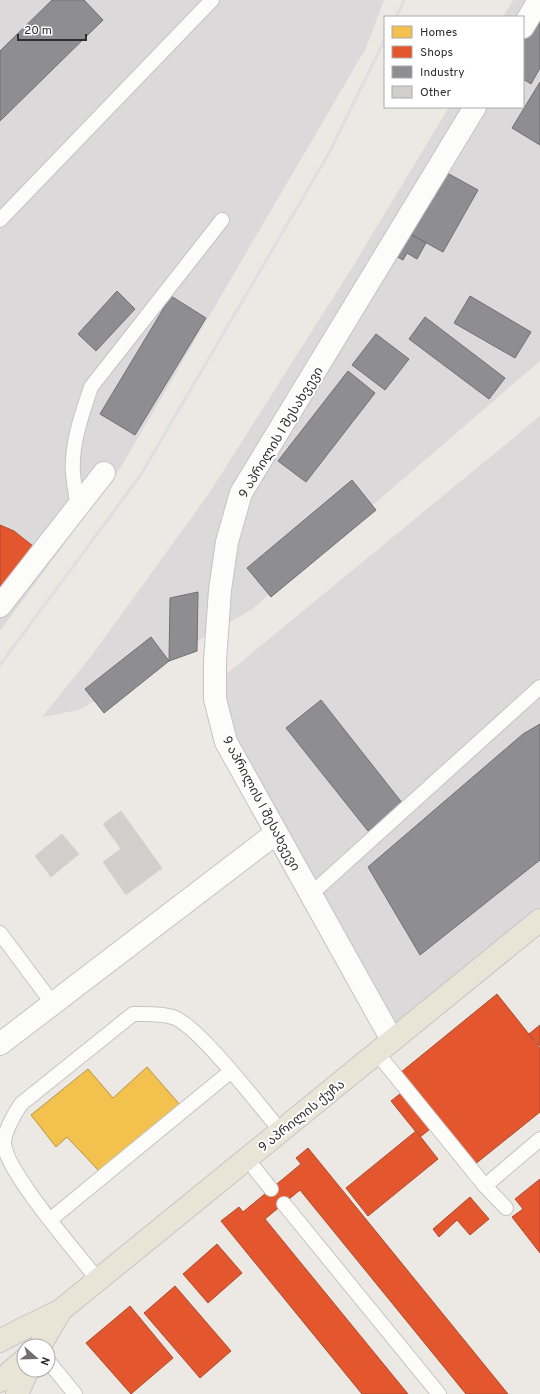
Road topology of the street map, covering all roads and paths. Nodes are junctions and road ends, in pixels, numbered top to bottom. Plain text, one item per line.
1 (212, 0) edge
2 (539, 0) edge
3 (524, 25) edge
4 (474, 108) edge
5 (0, 220) edge
6 (222, 220) dead end
7 (104, 472) dead end
8 (78, 507) junction
9 (0, 606) edge
10 (540, 687) edge
11 (276, 833) junction
12 (311, 894) junction
13 (540, 920) edge
14 (0, 933) edge
15 (53, 1004) junction
16 (0, 1044) edge
17 (385, 1047) junction
18 (230, 1072) junction
19 (281, 1131) junction
20 (540, 1139) edge
21 (247, 1159) junction
22 (485, 1186) junction
23 (271, 1189) dead end
24 (284, 1204) dead end
25 (506, 1208) dead end
26 (51, 1219) junction
27 (98, 1280) junction
28 (61, 1310) junction
29 (9, 1331) edge
30 (21, 1338) edge
31 (45, 1338) edge
32 (0, 1341) edge
33 (16, 1367) edge
34 (56, 1371) edge
35 (24, 1378) edge
36 (0, 1381) edge
37 (17, 1394) edge
38 (74, 1394) edge
39 (439, 1394) edge

1 - 5 lane
2 - 3 street
4 - 11 street, 9 აპრილის I შესახვევი
6 - 8 lane
7 - 8 street
8 - 9 street
10 - 12 lane
11 - 12 street, 9 აპრილის I შესახვევი
11 - 15 street
12 - 17 street, 9 აპრილის I შესახვევი
13 - 17 main road, 9 აპრილის ქუჩა
14 - 15 lane
15 - 16 street
17 - 19 main road, 9 აპრილის ქუჩა
17 - 22 lane
18 - 19 lane
18 - 26 lane
18 - 26 lane
19 - 21 main road, 9 აპრილის ქუჩა
20 - 22 lane
21 - 23 lane
21 - 27 main road, 9 აპრილის ქუჩა
22 - 25 lane
24 - 39 lane
26 - 27 lane
27 - 28 main road, 9 აპრილის ქუჩა
28 - 29 main road
28 - 31 main road
29 - 30 lane
29 - 32 main road
33 - 36 main road
34 - 38 lane
35 - 37 main road

